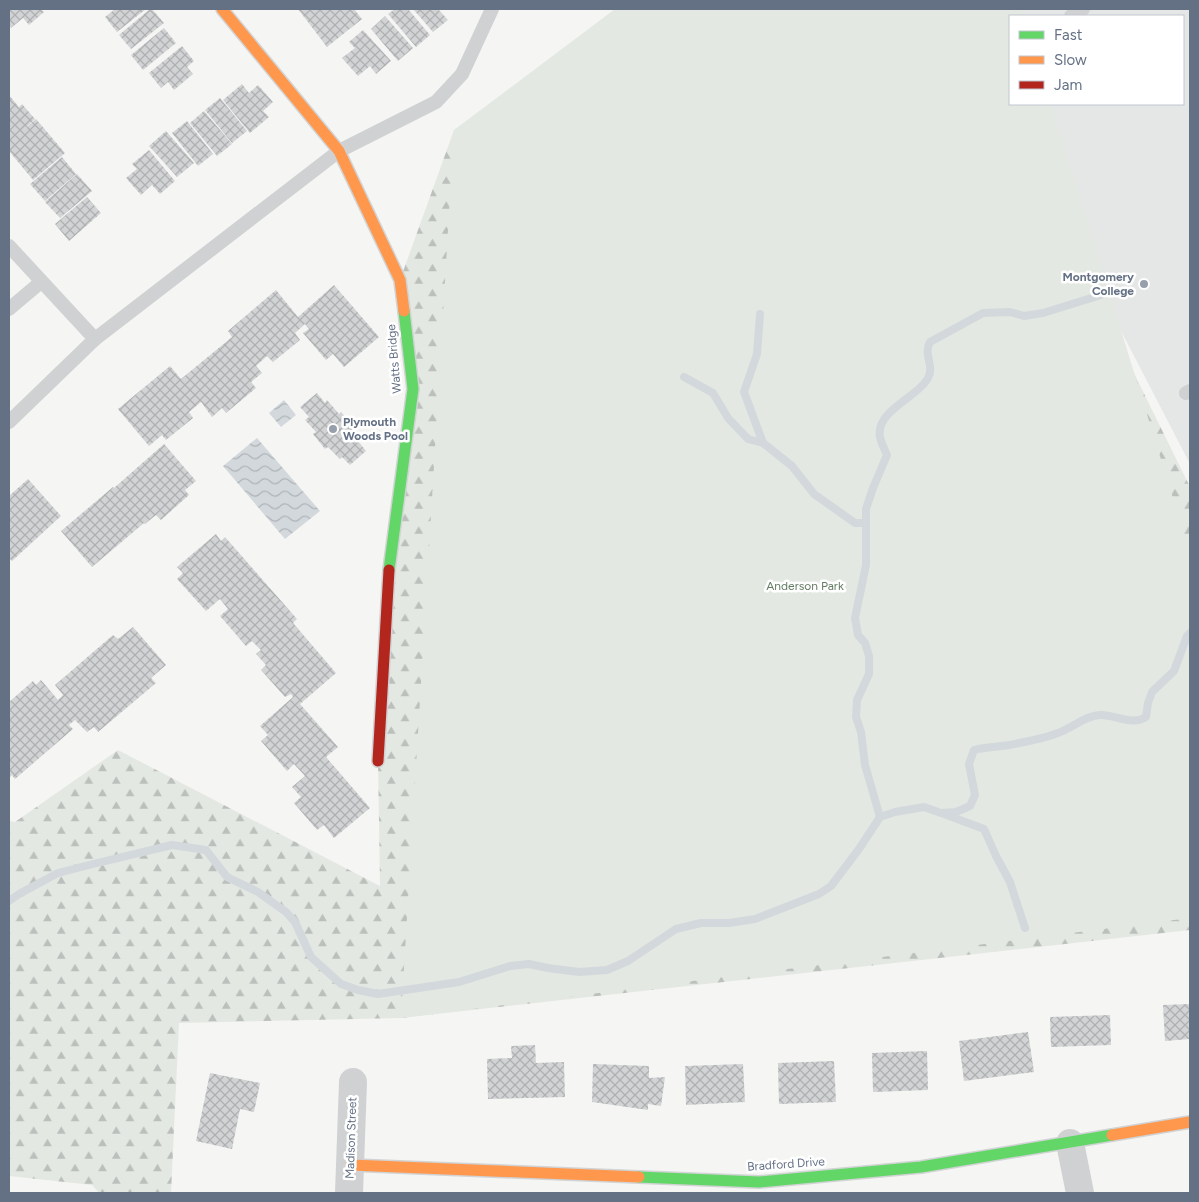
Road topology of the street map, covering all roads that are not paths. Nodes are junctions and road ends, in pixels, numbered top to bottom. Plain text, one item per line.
1 (222, 9) edge
2 (492, 9) edge
3 (339, 151) junction
4 (9, 246) edge
5 (41, 282) junction
6 (9, 309) edge
7 (94, 339) junction
8 (9, 422) edge
9 (378, 761) dead end
10 (353, 1082) dead end
11 (1190, 1122) edge
12 (1070, 1143) junction
13 (351, 1165) junction
14 (349, 1193) edge
15 (1080, 1193) edge

1 - 3 street, Watts Bridge
2 - 3 lane
3 - 7 lane
3 - 9 street, Watts Bridge
4 - 5 lane
5 - 6 lane
5 - 7 lane
7 - 8 lane
10 - 13 street, Madison Street
11 - 12 street, Bradford Drive
12 - 13 street, Bradford Drive
12 - 15 street
13 - 14 street, Madison Street

